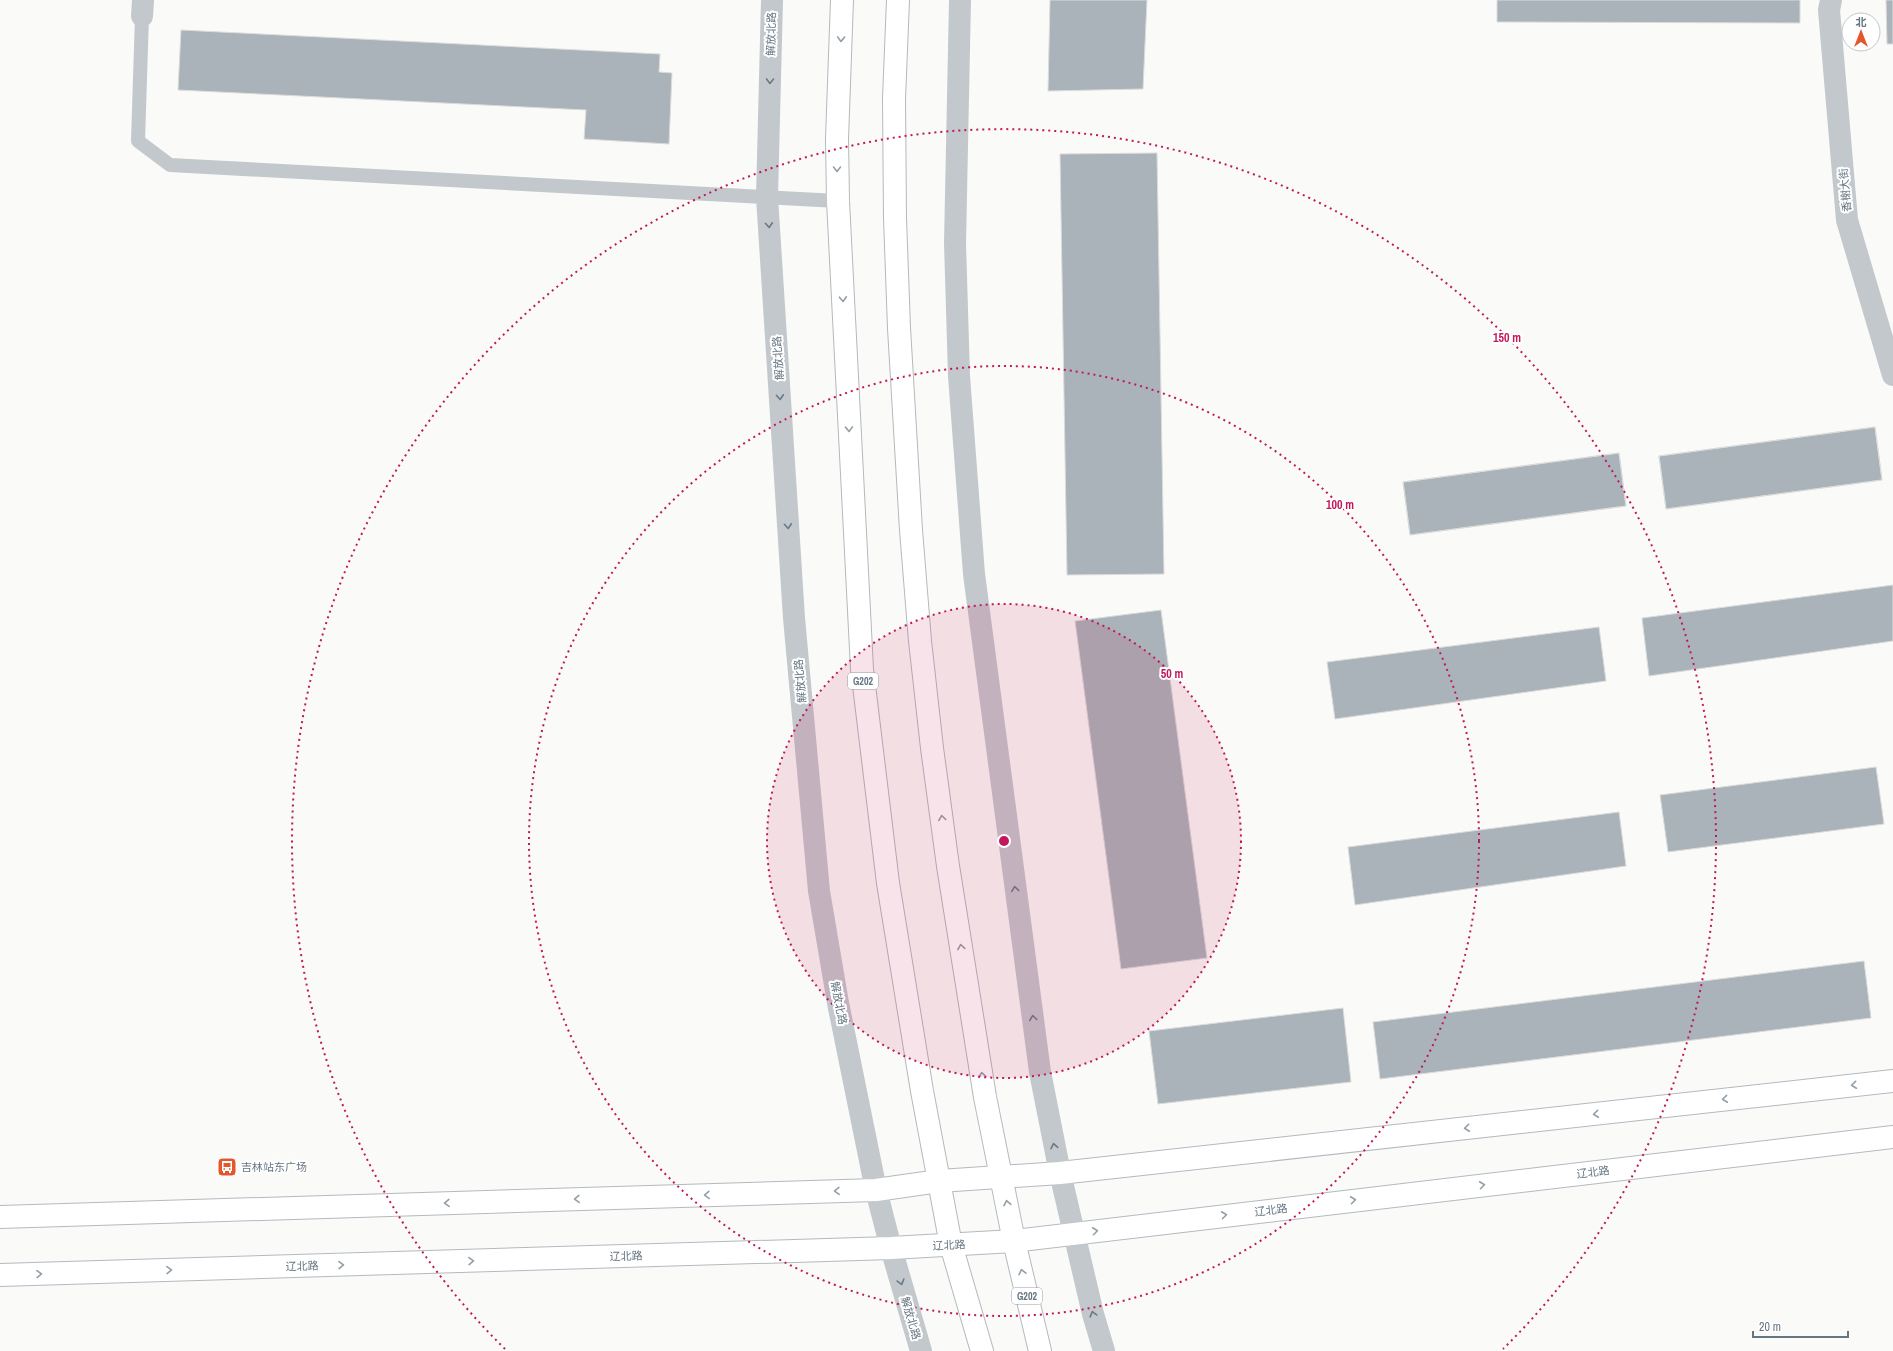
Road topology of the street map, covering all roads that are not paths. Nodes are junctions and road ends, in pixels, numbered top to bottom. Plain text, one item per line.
1 (772, 0) edge
2 (842, 0) edge
3 (898, 0) edge
4 (960, 0) edge
5 (1831, 0) edge
6 (143, 8) edge
7 (768, 197) junction
8 (838, 201) junction
9 (1893, 375) edge
10 (1893, 1081) edge
11 (1893, 1137) edge
12 (1060, 1173) junction
13 (1001, 1176) junction
14 (939, 1181) junction
15 (876, 1190) junction
16 (0, 1217) edge
17 (1074, 1233) junction
18 (1014, 1241) junction
19 (951, 1245) junction
20 (891, 1248) junction
21 (0, 1275) edge
22 (921, 1351) edge
23 (982, 1351) edge
24 (1040, 1351) edge
25 (1104, 1351) edge

1 -> 7 street, 解放北路
2 -> 8 main road, G202
13 -> 3 main road, G202
12 -> 4 street
5 - 9 street, 香榭大街
6 - 7 lane
7 - 8 lane
7 -> 15 street, 解放北路
8 -> 14 main road, G202
10 -> 12 main road
17 -> 11 main road, 辽北路
12 - 13 main road
12 - 17 street
13 - 14 main road
18 -> 13 main road, G202
14 - 15 main road
14 - 19 main road, G202
15 -> 16 main road
15 - 20 street, 解放北路
17 - 18 main road, 辽北路
25 -> 17 street
18 - 19 main road, 辽北路
24 -> 18 main road, G202
19 - 20 main road, 辽北路
19 - 23 main road, G202
21 -> 20 main road, 辽北路
20 -> 22 street, 解放北路

